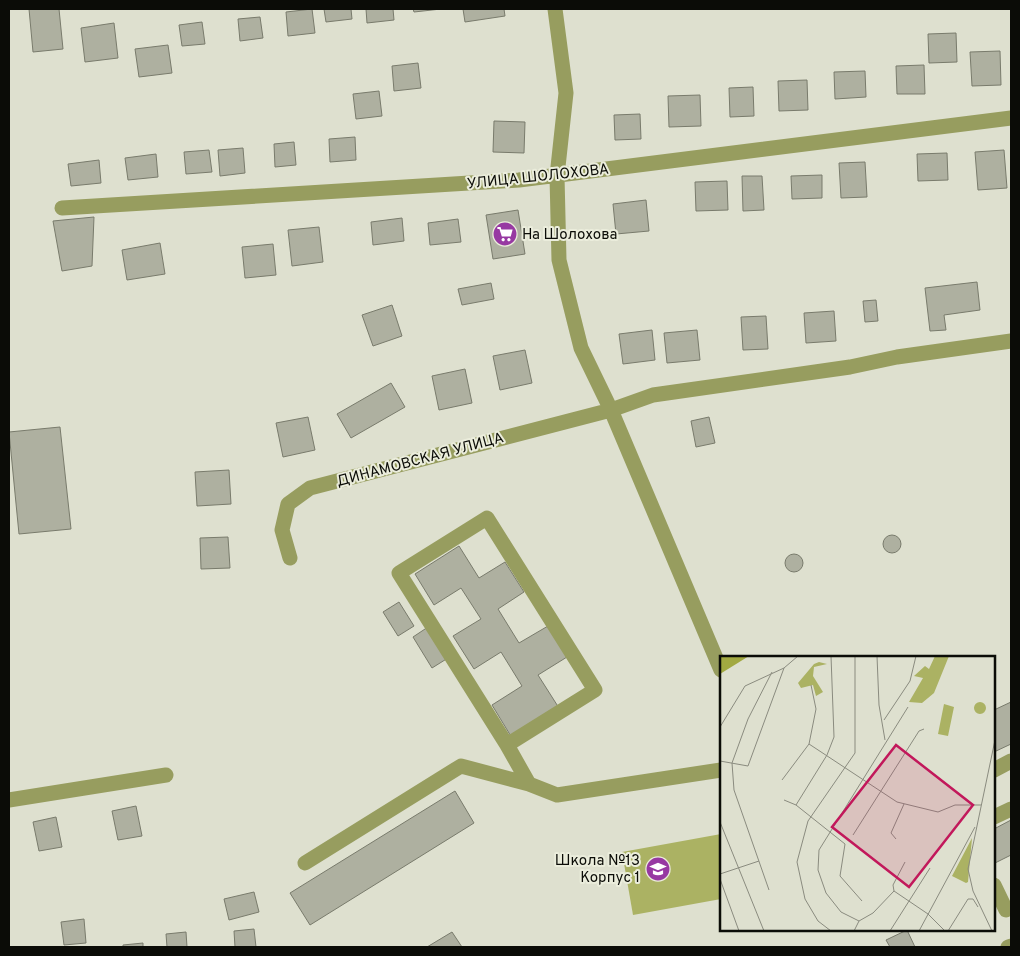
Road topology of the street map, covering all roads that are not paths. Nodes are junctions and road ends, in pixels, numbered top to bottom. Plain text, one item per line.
1 (555, 9) edge
2 (1011, 118) edge
3 (557, 176) junction
4 (62, 208) dead end
5 (1011, 341) edge
6 (611, 410) junction
7 (290, 558) dead end
8 (720, 668) edge
9 (507, 745) junction
10 (1011, 761) edge
11 (995, 769) edge
12 (720, 770) edge
13 (166, 775) dead end
14 (529, 784) junction
15 (9, 800) edge
16 (1011, 809) edge
17 (995, 817) edge
18 (305, 863) dead end
19 (995, 887) edge
20 (995, 899) edge
21 (1009, 912) edge

1 - 3 street
2 - 3 street, УЛИЦА ШОЛОХОВА
3 - 4 street, УЛИЦА ШОЛОХОВА
3 - 6 street
5 - 6 street, ДИНАМОВСКАЯ УЛИЦА
6 - 7 street, ДИНАМОВСКАЯ УЛИЦА
6 - 8 street
9 - 9 street
9 - 14 street
10 - 11 street
12 - 14 street
13 - 15 street
14 - 18 street
16 - 17 street
19 - 21 street
20 - 21 street

